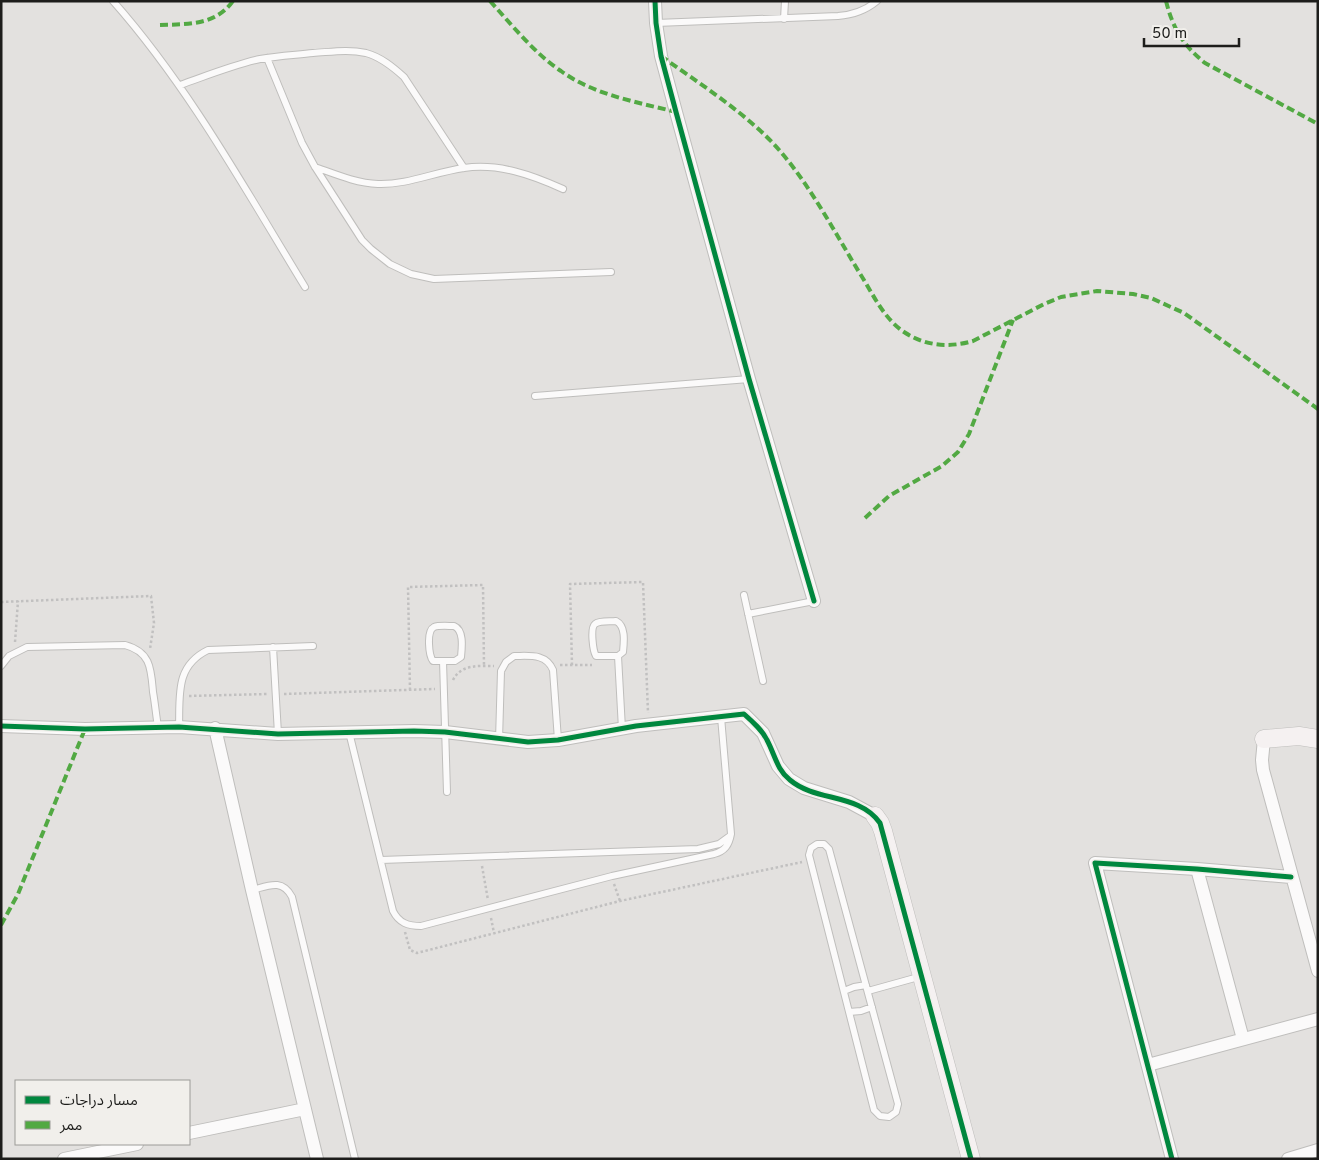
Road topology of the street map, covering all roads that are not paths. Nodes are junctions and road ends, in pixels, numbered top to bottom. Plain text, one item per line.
1 (113, 1) edge
2 (655, 1) edge
3 (785, 1) edge
4 (877, 1) edge
5 (784, 19) junction
6 (656, 23) junction
7 (267, 58) junction
8 (180, 85) junction
9 (315, 167) junction
10 (464, 168) junction
11 (563, 189) dead end
12 (611, 272) dead end
13 (305, 287) dead end
14 (749, 379) junction
15 (536, 396) dead end
16 (744, 595) dead end
17 (814, 601) joint
18 (748, 614) junction
19 (312, 646) dead end
20 (273, 647) junction
21 (618, 656) junction
22 (443, 661) junction
23 (1, 666) edge
24 (763, 681) dead end
25 (721, 717) junction
26 (1, 726) edge
27 (158, 727) junction
28 (179, 727) junction
29 (215, 728) junction
30 (622, 729) junction
31 (349, 732) junction
32 (445, 732) junction
33 (278, 734) junction
34 (1318, 738) edge
35 (1264, 739) joint
36 (499, 740) junction
37 (558, 740) junction
38 (447, 792) dead end
39 (875, 816) joint
40 (730, 836) junction
41 (381, 860) junction
42 (1197, 868) junction
43 (1291, 877) junction
44 (252, 890) junction
45 (1318, 970) edge
46 (922, 976) junction
47 (867, 988) junction
48 (844, 991) junction
49 (872, 1007) junction
50 (849, 1012) junction
51 (1318, 1019) edge
52 (1243, 1039) junction
53 (1148, 1065) junction
54 (305, 1109) junction
55 (190, 1133) edge
56 (132, 1145) edge
57 (1318, 1150) edge
58 (64, 1159) edge
59 (317, 1159) edge
60 (355, 1159) edge
61 (972, 1159) edge
62 (1172, 1159) edge
63 (1288, 1159) edge

1 - 8 lane
2 - 6 street
3 - 5 lane
4 - 5 lane
5 - 6 lane
6 - 14 street
7 - 8 lane
7 - 9 lane
7 - 10 lane
8 - 13 lane
9 - 10 lane
9 - 12 lane
10 - 11 lane
14 - 15 lane
14 - 17 street
16 - 18 lane
17 - 18 lane
18 - 24 lane
19 - 20 lane
20 - 28 lane
20 - 33 lane
21 - 21 lane
21 - 30 lane
22 - 22 lane
22 - 32 lane
23 - 27 lane
25 - 30 street
25 - 39 street
25 - 40 lane
26 - 27 street
27 - 28 street
28 - 29 street
29 - 33 street
29 - 44 street
30 - 37 street
31 - 32 street
31 - 33 street
31 - 41 lane
32 - 36 street
32 - 38 lane
34 - 35 street
35 - 43 street
36 - 37 street
36 - 37 lane
39 - 46 street
40 - 41 lane
40 - 41 lane
42 - 43 street
42 - 52 street
42 - 53 street
43 - 45 street
44 - 54 street
44 - 60 lane
46 - 47 lane
46 - 61 street
47 - 48 lane
47 - 48 lane
47 - 49 lane
48 - 50 lane
49 - 50 lane
49 - 50 lane
51 - 52 street
52 - 53 street
53 - 62 street
54 - 55 street
54 - 59 street
56 - 58 street
57 - 63 street

